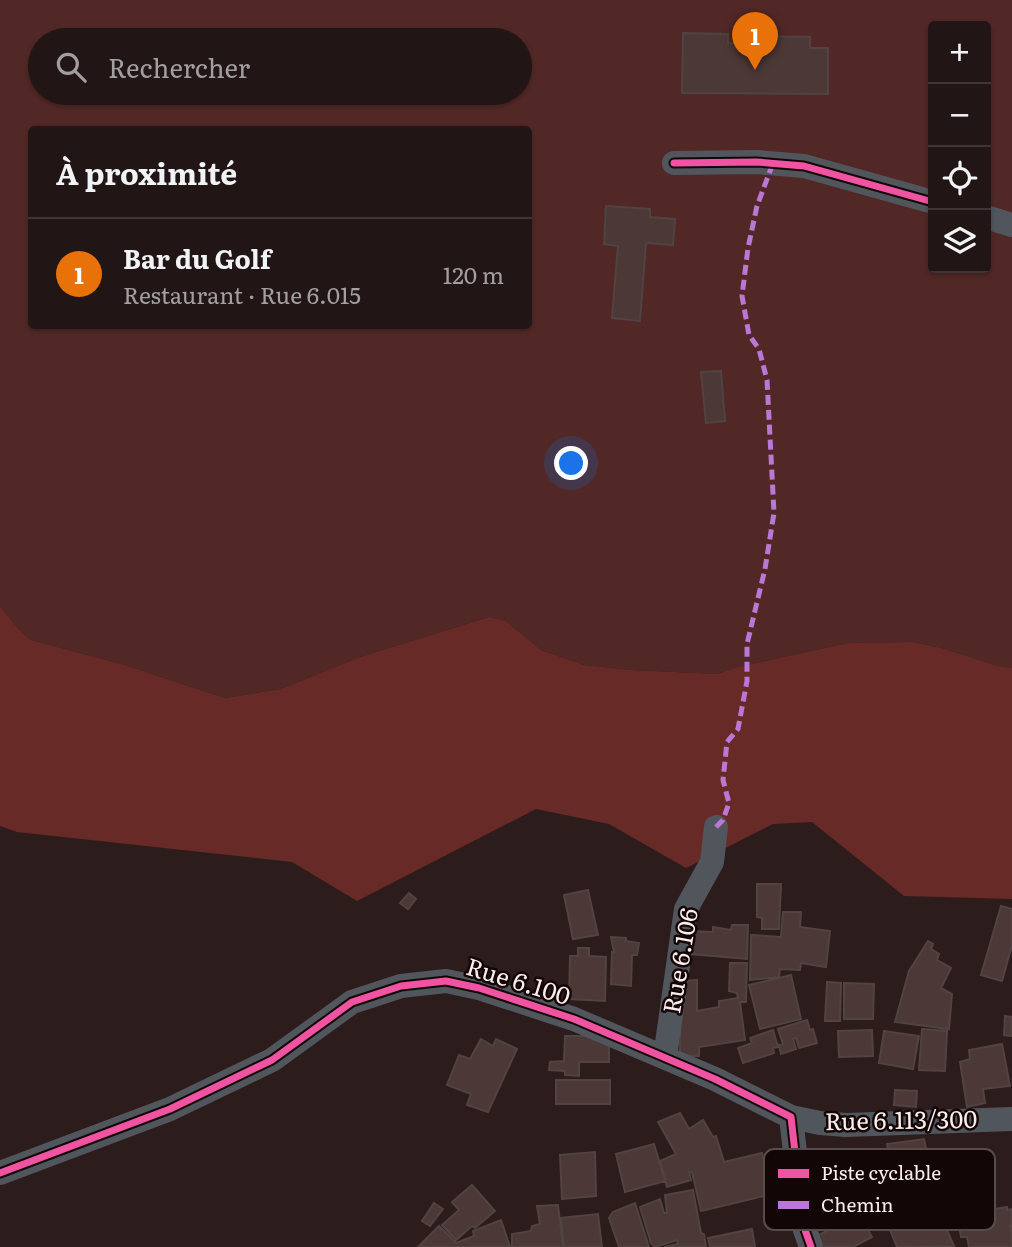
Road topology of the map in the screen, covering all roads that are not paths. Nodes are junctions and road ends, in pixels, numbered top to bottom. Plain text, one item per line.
1 (674, 163) dead end
2 (928, 201) edge
3 (991, 219) edge
4 (1012, 225) edge
5 (716, 827) dead end
6 (665, 1057) junction
7 (791, 1117) junction
8 (1012, 1119) edge
9 (795, 1149) edge
10 (0, 1173) edge
11 (805, 1230) edge
12 (811, 1247) edge

1 - 2 street
3 - 4 street
5 - 6 street, Rue 6.106
6 - 7 street, Rue 6.100
6 - 10 street, Rue 6.100
7 - 8 street, Rue 6.113/300
7 - 9 street
11 - 12 street

